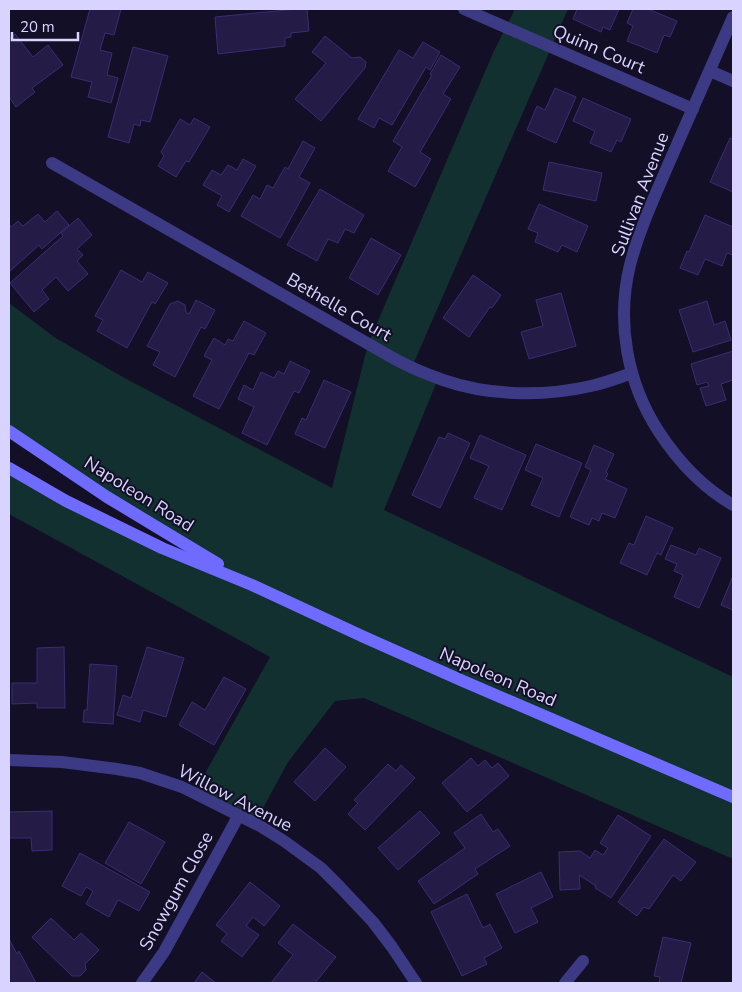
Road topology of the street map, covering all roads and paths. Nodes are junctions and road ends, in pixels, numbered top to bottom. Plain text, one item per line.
1 (464, 9) edge
2 (733, 17) edge
3 (710, 71) junction
4 (733, 81) edge
5 (693, 108) junction
6 (52, 163) dead end
7 (632, 373) junction
8 (9, 431) edge
9 (9, 468) edge
10 (733, 505) edge
11 (252, 585) junction
12 (9, 760) edge
13 (733, 797) edge
14 (239, 815) junction
15 (584, 961) dead end
16 (142, 983) edge
17 (416, 983) edge
18 (565, 983) edge

1 - 5 street, Quinn Court
2 - 3 street, Sullivan Avenue
3 - 4 street
3 - 5 street, Sullivan Avenue
5 - 7 street, Sullivan Avenue
6 - 7 street, Bethelle Court
7 - 10 street, Sullivan Avenue
8 - 11 main road, Napoleon Road
9 - 11 main road, Napoleon Road
11 - 13 main road, Napoleon Road
12 - 14 street, Willow Avenue
14 - 16 street, Snowgum Close
14 - 17 street, Willow Avenue
15 - 18 street

